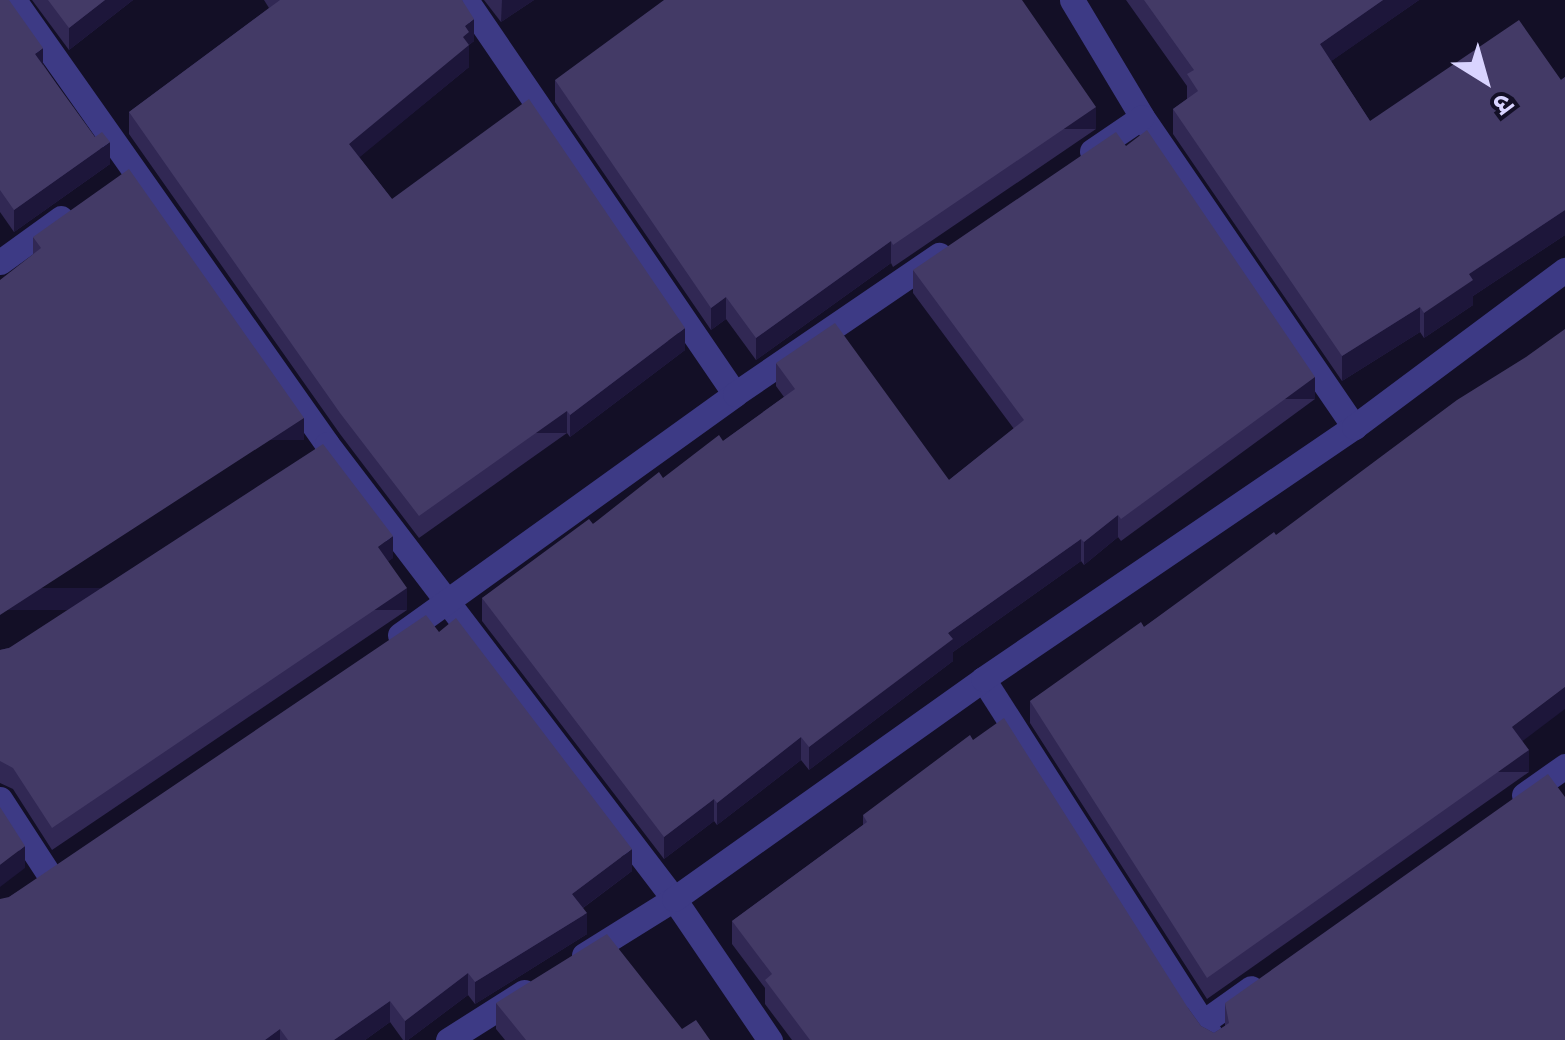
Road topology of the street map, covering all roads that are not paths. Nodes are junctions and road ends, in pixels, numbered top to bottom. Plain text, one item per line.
1 (14, 0) edge
2 (466, 0) edge
3 (1072, 0) edge
4 (1142, 117) junction
5 (1076, 161) edge
6 (87, 200) edge
7 (962, 239) edge
8 (0, 262) edge
9 (1565, 270) edge
10 (734, 394) junction
11 (1354, 427) junction
12 (445, 604) junction
13 (379, 649) edge
14 (984, 679) junction
15 (1565, 766) edge
16 (0, 799) edge
17 (1502, 810) edge
18 (48, 873) edge
19 (674, 899) junction
20 (1265, 978) edge
21 (1208, 1032) edge
22 (448, 1040) edge
23 (770, 1040) edge

1 - 12 street
2 - 10 street
3 - 4 street
4 - 5 street
4 - 11 street
6 - 8 street
7 - 10 street
9 - 11 street
10 - 12 street
11 - 14 street
12 - 13 street
12 - 19 street
14 - 19 street
14 - 21 street
15 - 17 street
16 - 18 street
19 - 22 street
19 - 23 street
20 - 21 street

